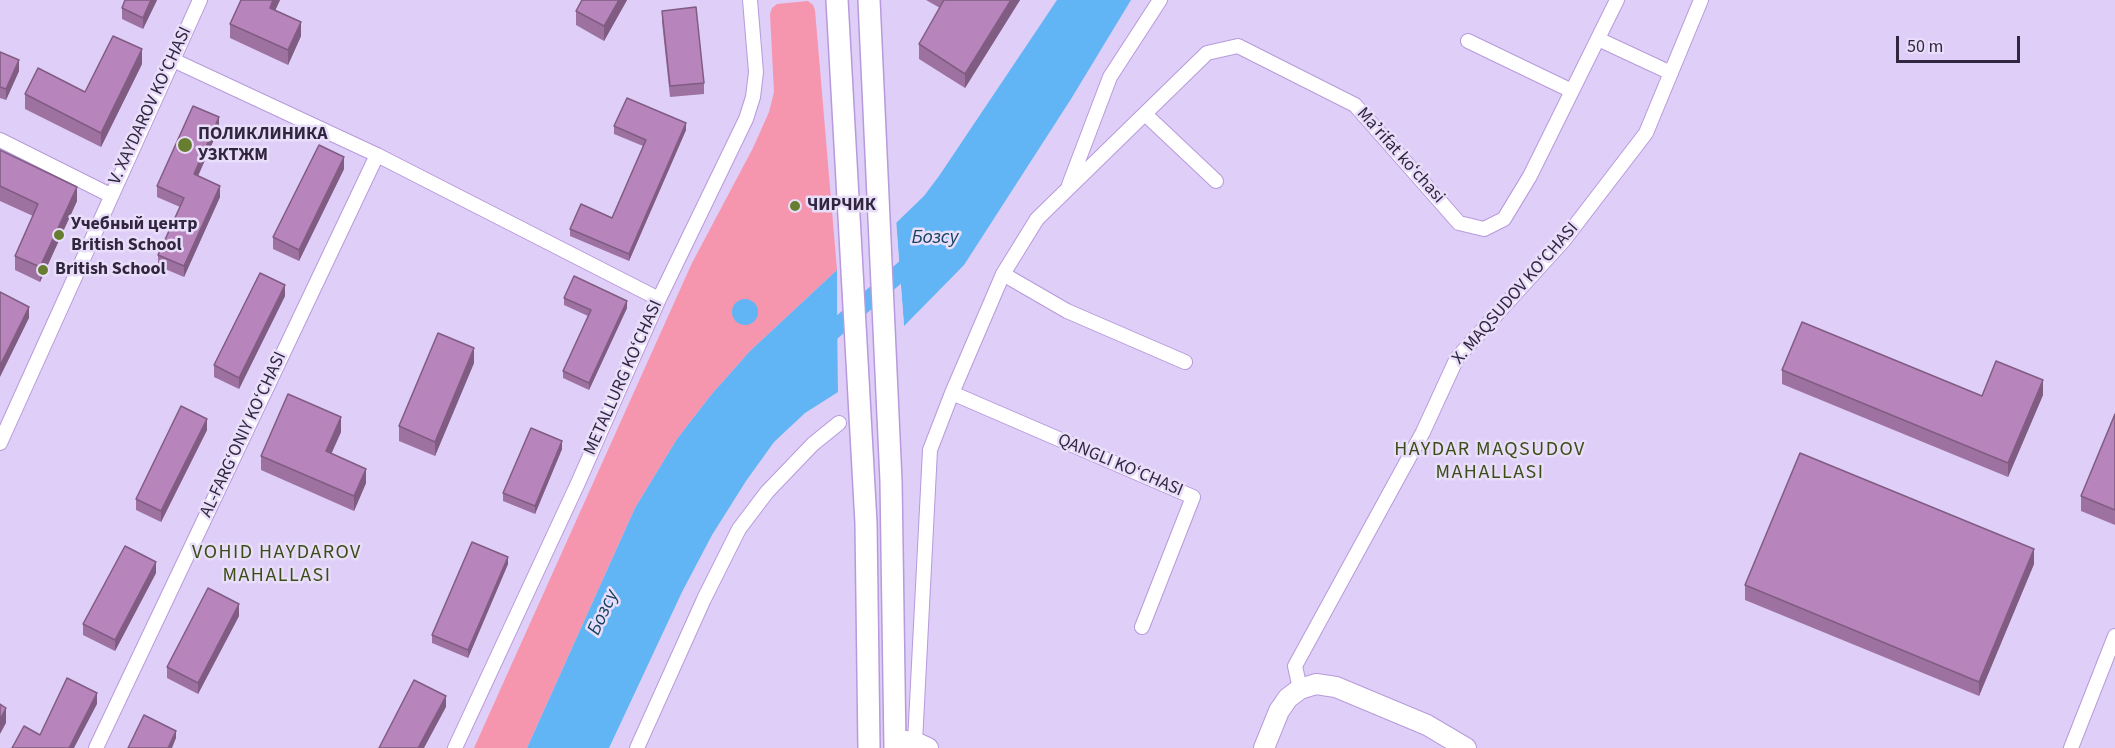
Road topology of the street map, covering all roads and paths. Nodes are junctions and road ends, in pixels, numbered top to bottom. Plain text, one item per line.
1 (200, 0) edge
2 (750, 0) edge
3 (837, 0) edge
4 (869, 0) edge
5 (1160, 0) edge
6 (1617, 0) edge
7 (1701, 0) edge
8 (1598, 39) junction
9 (1468, 41) dead end
10 (173, 60) junction
11 (1671, 73) junction
12 (1572, 91) junction
13 (1145, 114) junction
14 (0, 140) edge
15 (377, 155) junction
16 (1216, 181) dead end
17 (1067, 189) junction
18 (111, 195) junction
19 (1003, 274) junction
20 (659, 299) junction
21 (1185, 362) dead end
22 (952, 393) junction
23 (839, 423) dead end
24 (0, 443) edge
25 (1142, 627) dead end
26 (2115, 636) edge
27 (1300, 689) junction
28 (869, 744) edge
29 (908, 745) edge
30 (96, 748) edge
31 (455, 748) edge
32 (636, 748) edge
33 (1264, 748) edge
34 (1466, 748) edge
35 (2071, 748) edge

1 - 10 street, V. XAYDAROV KO‘CHASI
2 - 20 street, METALLURG KO‘CHASI
3 - 28 main road
4 - 29 main road
5 - 17 street
6 - 8 street, Maʼrifat ko‘chasi
7 - 11 street, X. MAQSUDOV KO‘CHASI
8 - 11 street
8 - 12 street, Maʼrifat ko‘chasi
9 - 12 street
10 - 15 street
10 - 18 street, V. XAYDAROV KO‘CHASI
11 - 27 street, X. MAQSUDOV KO‘CHASI
12 - 13 street, Maʼrifat ko‘chasi
13 - 16 street
13 - 17 street, Maʼrifat ko‘chasi
14 - 18 street
15 - 20 street
15 - 30 street, AL-FARG‘ONIY KO‘CHASI
17 - 19 street, Maʼrifat ko‘chasi
18 - 24 street, V. XAYDAROV KO‘CHASI
19 - 21 street
19 - 22 street
20 - 31 street, METALLURG KO‘CHASI
22 - 25 street, QANGLI KO‘CHASI
22 - 29 street
23 - 32 street
26 - 35 street
27 - 33 street
27 - 34 street
28 - 29 main road

